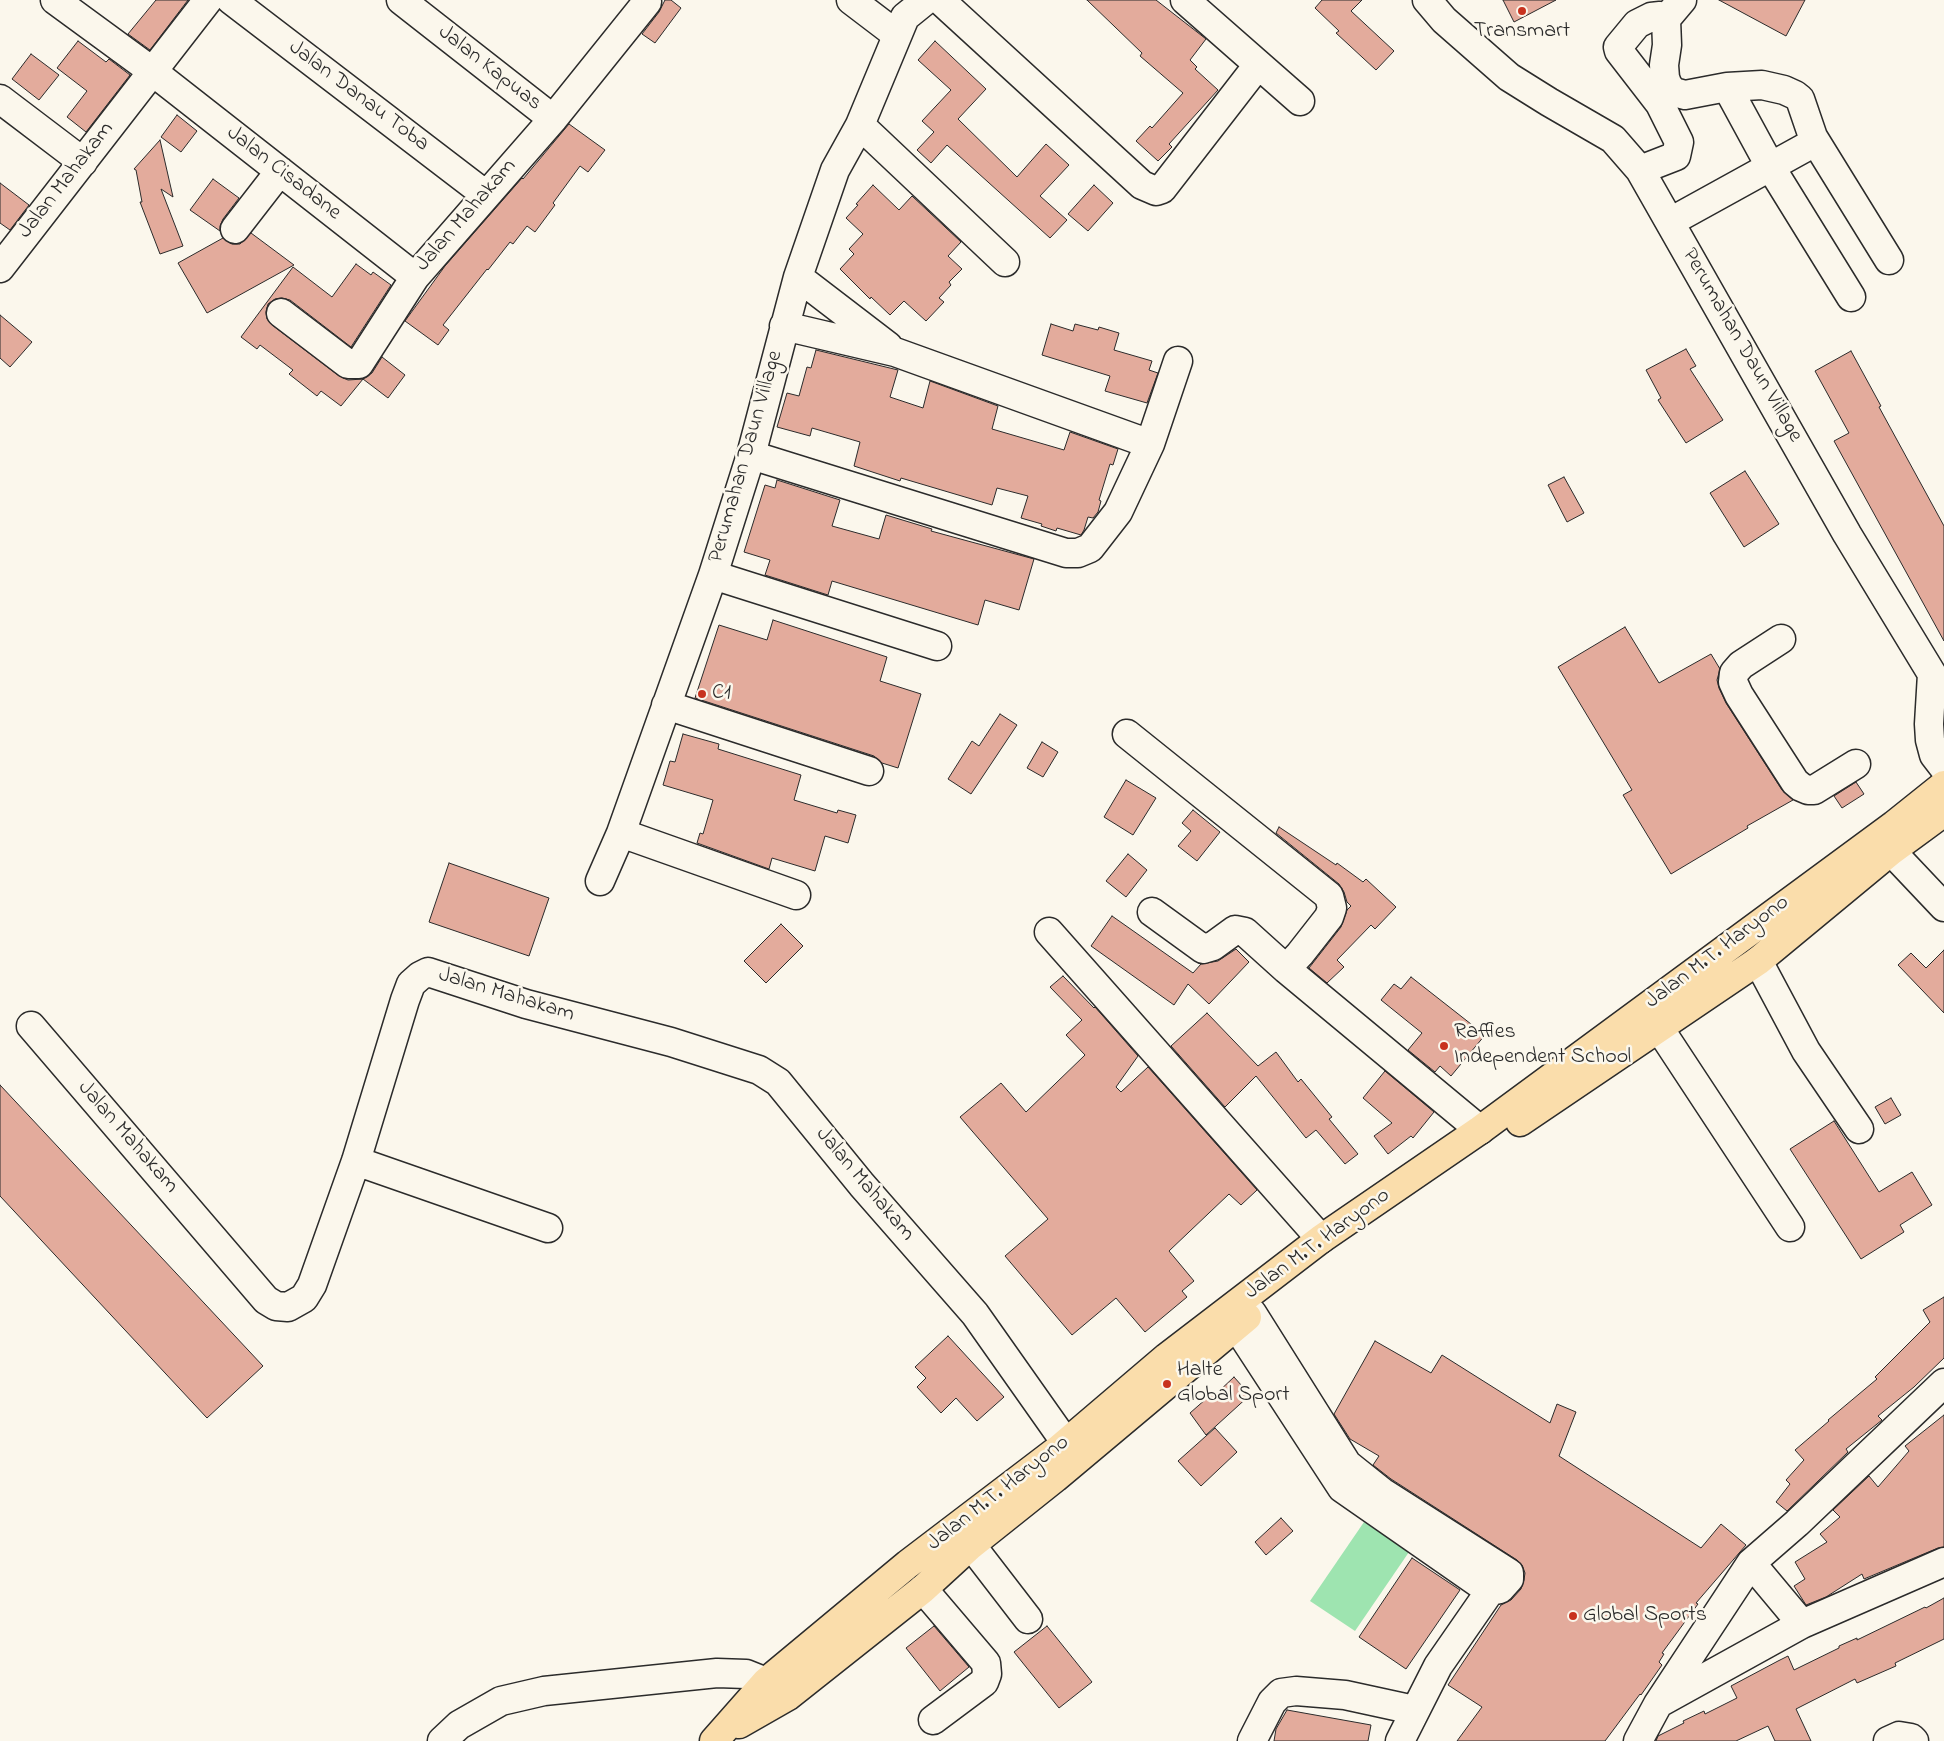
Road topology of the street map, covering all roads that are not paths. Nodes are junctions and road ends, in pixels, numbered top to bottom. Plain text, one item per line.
1 (55, 0) edge
2 (208, 0) edge
3 (231, 0) edge
4 (401, 0) edge
5 (851, 0) edge
6 (883, 0) edge
7 (926, 0) edge
8 (940, 0) edge
9 (1185, 0) edge
10 (1427, 0) edge
11 (647, 2) dead end
12 (1674, 10) edge
13 (901, 26) junction
14 (1258, 65) junction
15 (152, 71) junction
16 (1656, 84) junction
17 (1727, 87) junction
18 (0, 98) edge
19 (1300, 101) dead end
20 (553, 119) junction
21 (860, 125) junction
22 (1813, 138) junction
23 (83, 162) junction
24 (1770, 166) junction
25 (1640, 170) junction
26 (280, 172) junction
27 (486, 195) junction
28 (1670, 222) junction
29 (235, 229) dead end
30 (9, 236) edge
31 (1890, 260) dead end
32 (1005, 262) dead end
33 (0, 268) edge
34 (414, 277) junction
35 (798, 277) junction
36 (1851, 297) dead end
37 (281, 313) dead end
38 (784, 326) junction
39 (895, 352) junction
40 (1178, 361) dead end
41 (1150, 444) junction
42 (751, 455) junction
43 (713, 575) junction
44 (1781, 639) dead end
45 (938, 646) dead end
46 (1938, 676) edge
47 (666, 705) junction
48 (1127, 734) dead end
49 (1856, 764) dead end
50 (1944, 768) edge
51 (869, 771) dead end
52 (1944, 785) edge
53 (1944, 812) edge
54 (621, 833) junction
55 (1891, 851) junction
56 (600, 881) dead end
57 (796, 895) dead end
58 (1944, 906) edge
59 (1152, 912) dead end
60 (1049, 932) dead end
61 (1758, 961) junction
62 (1286, 969) junction
63 (31, 1026) dead end
64 (1659, 1028) junction
65 (1859, 1129) dead end
66 (1480, 1130) junction
67 (356, 1161) junction
68 (1790, 1227) dead end
69 (548, 1228) dead end
70 (1322, 1239) junction
71 (1245, 1320) junction
72 (1944, 1383) edge
73 (1066, 1442) junction
74 (1048, 1469) junction
75 (971, 1545) junction
76 (1944, 1562) edge
77 (1751, 1563) junction
78 (923, 1589) junction
79 (1028, 1618) dead end
80 (1802, 1624) junction
81 (766, 1682) junction
82 (1658, 1704) junction
83 (1414, 1710) junction
84 (932, 1720) dead end
85 (716, 1739) edge
86 (442, 1741) edge
87 (1252, 1741) edge
88 (1400, 1741) edge
89 (1638, 1741) edge
90 (1888, 1741) edge
91 (1914, 1741) edge

1 - 15 street, Jalan Cisadane
2 - 15 street, Jalan Mahakam
3 - 27 street, Jalan Danau Toba
4 - 20 street, Jalan Kapuas
5 - 13 street
6 - 13 street
7 - 13 street
8 - 14 street
9 - 14 street
10 - 25 street, Perumahan Daun Village
11 - 20 street, Jalan Mahakam
12 - 16 street
12 - 16 street
13 - 21 street, Perumahan Daun Village
14 - 19 street
15 - 23 street, Jalan Mahakam
15 - 26 street, Jalan Cisadane
16 - 17 street
16 - 25 street
17 - 22 street
17 - 24 street
18 - 23 street
20 - 27 street, Jalan Mahakam
21 - 32 street
21 - 35 street, Perumahan Daun Village
22 - 24 street
22 - 31 street
23 - 30 street, Jalan Mahakam
24 - 28 street
24 - 36 street
25 - 28 street, Perumahan Daun Village
26 - 29 street
26 - 34 street, Jalan Cisadane
27 - 34 street, Jalan Mahakam
28 - 46 street, Perumahan Daun Village
30 - 33 street, Jalan Mahakam
34 - 37 street, Jalan Mahakam
35 - 38 street, Perumahan Daun Village
35 - 39 street
38 - 39 street
38 - 42 street, Perumahan Daun Village
39 - 41 street
40 - 41 street
41 - 42 street
42 - 43 street, Perumahan Daun Village
43 - 45 street
43 - 47 street, Perumahan Daun Village
44 - 49 street
46 - 50 street, Perumahan Daun Village
47 - 51 street
47 - 54 street, Perumahan Daun Village
48 - 62 street
52 - 66 main road, Jalan M.T. Haryono
53 - 55 main road, Jalan M.T. Haryono
54 - 56 street, Perumahan Daun Village
54 - 57 street
55 - 58 street
55 - 61 main road, Jalan M.T. Haryono
59 - 62 street
60 - 70 street
61 - 64 main road, Jalan M.T. Haryono
61 - 65 street
62 - 66 street
63 - 67 street, Jalan Mahakam
64 - 68 street
64 - 71 main road, Jalan M.T. Haryono
66 - 70 main road, Jalan M.T. Haryono
67 - 69 street
67 - 73 street, Jalan Mahakam
70 - 73 main road, Jalan M.T. Haryono
71 - 74 main road, Jalan M.T. Haryono
71 - 83 street
72 - 77 street
73 - 74 main road, Jalan M.T. Haryono
74 - 75 main road, Jalan M.T. Haryono
74 - 81 main road, Jalan M.T. Haryono
75 - 78 main road, Jalan M.T. Haryono
75 - 79 street
76 - 80 street
77 - 80 street
77 - 82 street
78 - 84 street
78 - 85 main road, Jalan M.T. Haryono
80 - 82 street
81 - 85 main road, Jalan M.T. Haryono
81 - 86 street
82 - 89 street
83 - 87 street
83 - 88 street
90 - 91 street

